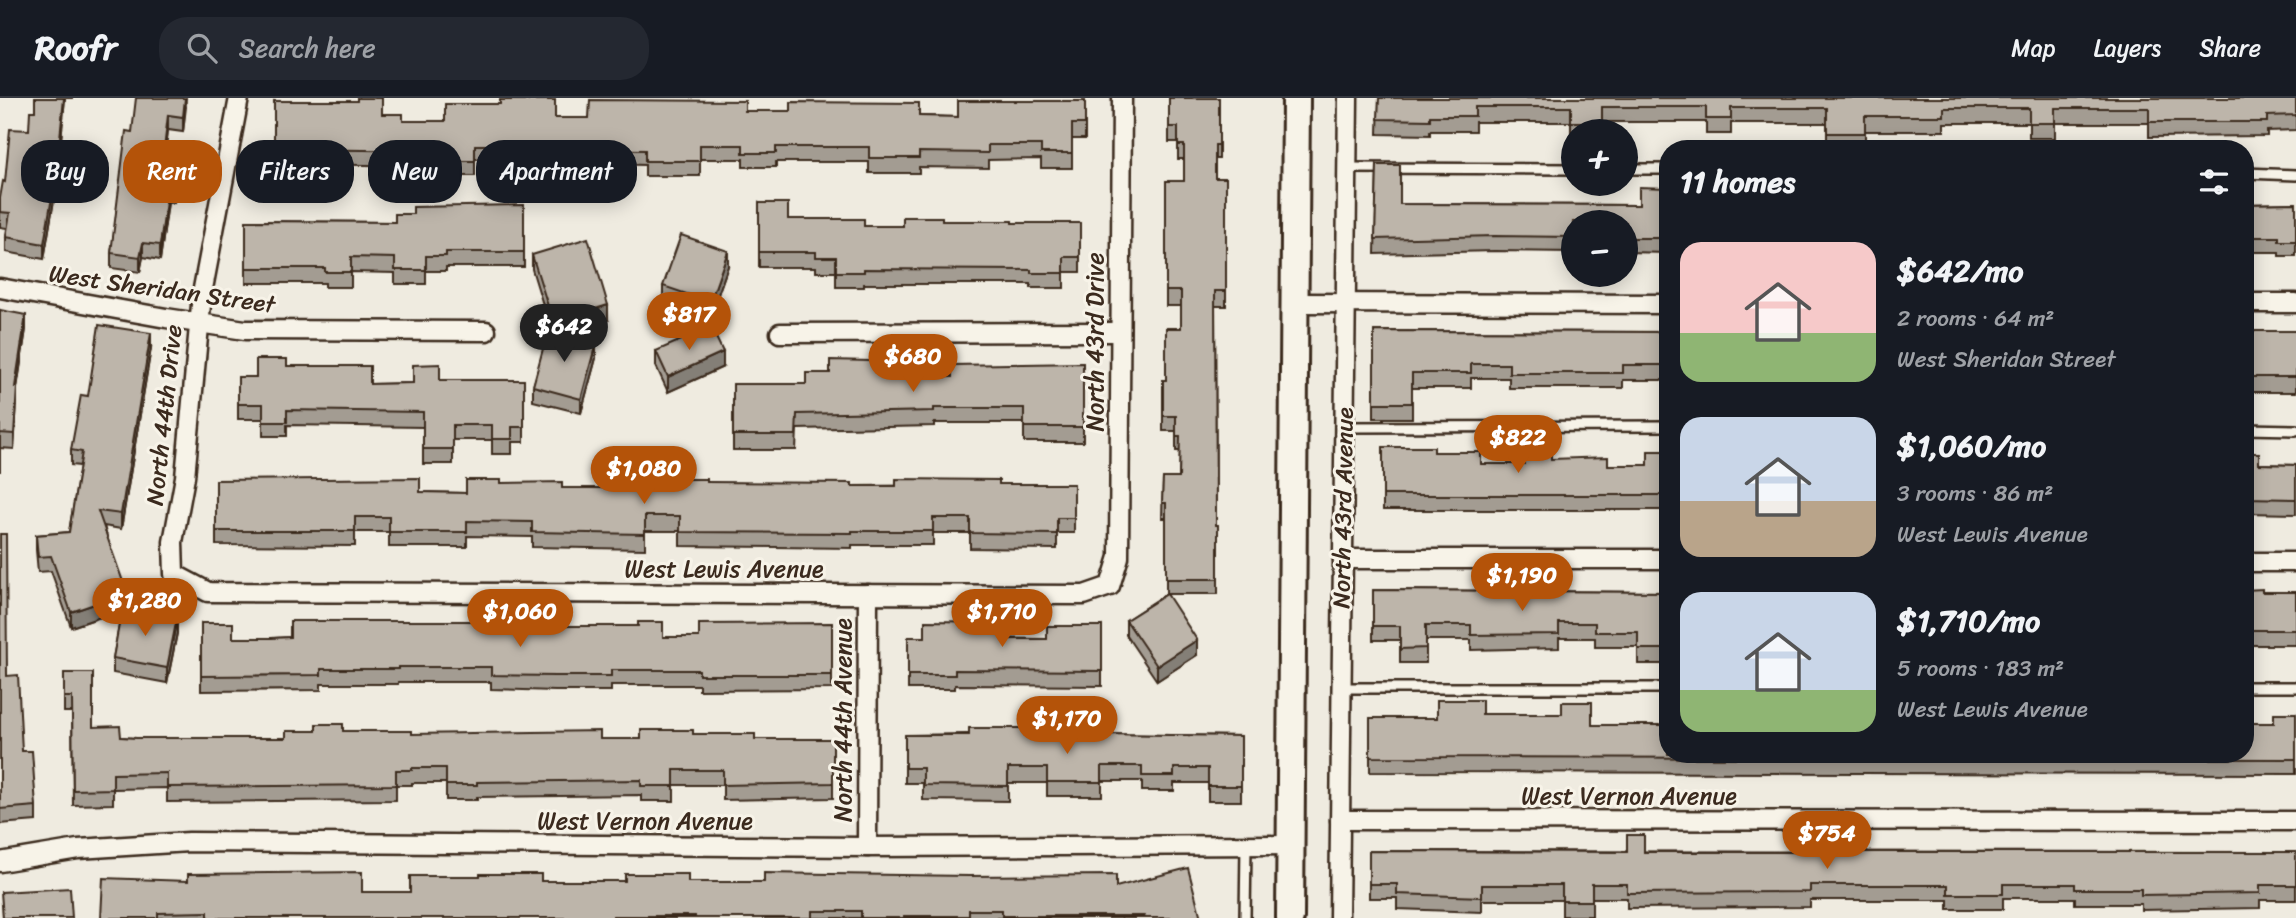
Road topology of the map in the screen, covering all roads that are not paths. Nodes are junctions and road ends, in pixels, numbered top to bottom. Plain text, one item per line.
1 (239, 98) edge
2 (1122, 98) edge
3 (1296, 98) edge
4 (1348, 98) edge
5 (1347, 168) junction
6 (1561, 169) edge
7 (1638, 169) edge
8 (1659, 169) edge
9 (2254, 173) edge
10 (2296, 175) edge
11 (0, 288) edge
12 (1293, 303) junction
13 (2254, 303) edge
14 (2296, 303) edge
15 (1659, 304) edge
16 (1345, 305) junction
17 (198, 323) junction
18 (486, 331) dead end
19 (1120, 332) junction
20 (780, 333) dead end
21 (1659, 426) edge
22 (1344, 427) junction
23 (2254, 429) edge
24 (2296, 430) edge
25 (1343, 559) junction
26 (1659, 559) edge
27 (2254, 562) edge
28 (2296, 562) edge
29 (173, 573) joint
30 (1110, 586) joint
31 (869, 594) junction
32 (2254, 687) edge
33 (2296, 687) edge
34 (1341, 688) junction
35 (1659, 688) edge
36 (1340, 820) junction
37 (2296, 821) edge
38 (1246, 845) junction
39 (1291, 845) junction
40 (867, 847) junction
41 (0, 862) edge
42 (1245, 918) edge
43 (1290, 918) edge
44 (1339, 918) edge

1 - 17 street, North 44th Drive
2 - 19 street, North 43rd Drive
3 - 12 main road, North 43rd Avenue
4 - 5 street, North 43rd Avenue
5 - 6 lane
5 - 16 street, North 43rd Avenue
7 - 8 lane
9 - 10 lane
11 - 17 street, West Sheridan Street
12 - 16 street
12 - 39 main road, North 43rd Avenue
13 - 14 street
15 - 16 street
16 - 22 street, North 43rd Avenue
17 - 18 street, West Sheridan Street
17 - 29 street, North 44th Drive
19 - 20 street
19 - 30 street, North 43rd Drive
21 - 22 lane
22 - 25 street, North 43rd Avenue
23 - 24 lane
25 - 26 street
25 - 34 street, North 43rd Avenue
27 - 28 street
29 - 31 street, West Lewis Avenue
30 - 31 street, West Lewis Avenue
31 - 40 street, North 44th Avenue
32 - 33 lane
34 - 35 lane
34 - 36 street, North 43rd Avenue
36 - 37 street, West Vernon Avenue
36 - 44 street, North 43rd Avenue
38 - 39 street, West Vernon Avenue
38 - 40 street, West Vernon Avenue
38 - 42 lane
39 - 43 main road, North 43rd Avenue
40 - 41 street, West Vernon Avenue

